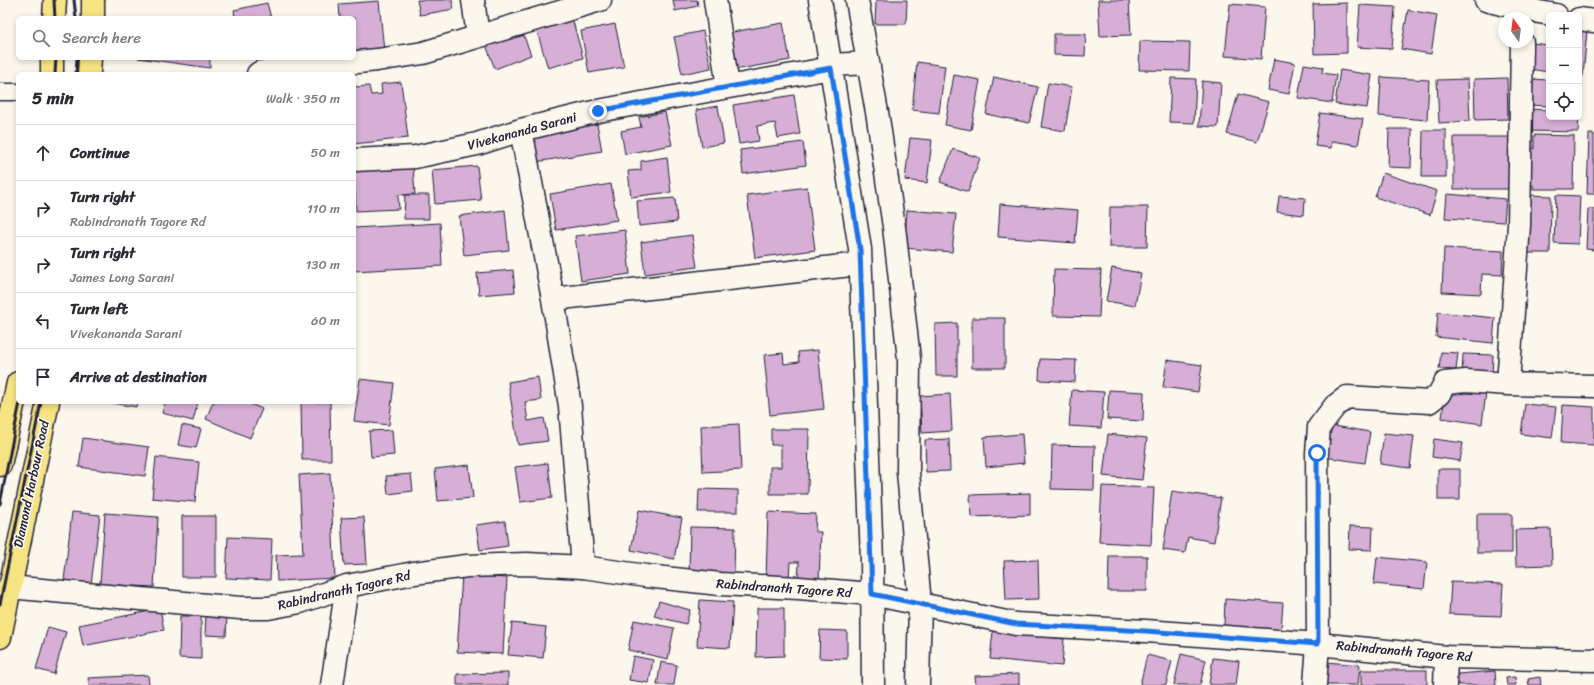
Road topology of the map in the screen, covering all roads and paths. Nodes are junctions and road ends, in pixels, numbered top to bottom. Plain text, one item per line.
1 (54, 0) edge
2 (93, 0) edge
3 (473, 0) edge
4 (600, 0) edge
5 (715, 0) edge
6 (820, 0) edge
7 (857, 0) edge
8 (1486, 0) edge
9 (1517, 12) edge
10 (1534, 14) edge
11 (1546, 15) edge
12 (54, 16) edge
13 (93, 16) edge
14 (1582, 20) edge
15 (1594, 22) edge
16 (478, 36) junction
17 (1522, 48) edge
18 (52, 60) edge
19 (90, 60) edge
20 (868, 63) junction
21 (831, 67) junction
22 (52, 72) edge
23 (88, 72) edge
24 (270, 72) edge
25 (728, 87) junction
26 (0, 92) edge
27 (16, 92) edge
28 (521, 130) junction
29 (356, 160) edge
30 (860, 264) junction
31 (553, 299) junction
32 (1508, 384) junction
33 (1594, 386) edge
34 (16, 392) edge
35 (48, 404) edge
36 (0, 465) edge
37 (583, 567) junction
38 (347, 586) junction
39 (9, 587) junction
40 (872, 594) junction
41 (920, 604) junction
42 (0, 637) edge
43 (1318, 644) junction
44 (1446, 657) junction
45 (1594, 660) edge
46 (332, 685) edge
47 (873, 685) edge
48 (918, 685) edge
49 (1315, 685) edge
50 (1445, 685) edge

1 - 12 highway
2 - 13 highway
3 - 16 street
4 - 16 street
5 - 25 street
6 - 21 street
7 - 20 street
8 - 9 street
10 - 11 street
14 - 15 street
16 - 24 street
17 - 32 street
18 - 22 highway
19 - 23 highway
20 - 21 street, Vivekananda Sarani
20 - 41 street
21 - 25 street, Vivekananda Sarani
21 - 30 street
25 - 28 street, Vivekananda Sarani
26 - 27 lane
28 - 29 street, Vivekananda Sarani
28 - 31 street
30 - 31 street
30 - 40 street
31 - 37 street
32 - 33 street
32 - 43 street
34 - 36 highway
35 - 39 highway, Diamond Harbour Road
37 - 38 street, Rabindranath Tagore Rd
37 - 40 street, Rabindranath Tagore Rd
38 - 39 street, Rabindranath Tagore Rd
38 - 46 street
39 - 42 highway, Diamond Harbour Road
40 - 41 street, Rabindranath Tagore Rd
40 - 47 street
41 - 43 street, Rabindranath Tagore Rd
41 - 48 street
43 - 44 street, Rabindranath Tagore Rd
43 - 49 street
44 - 45 street, Rabindranath Tagore Rd
44 - 50 street

